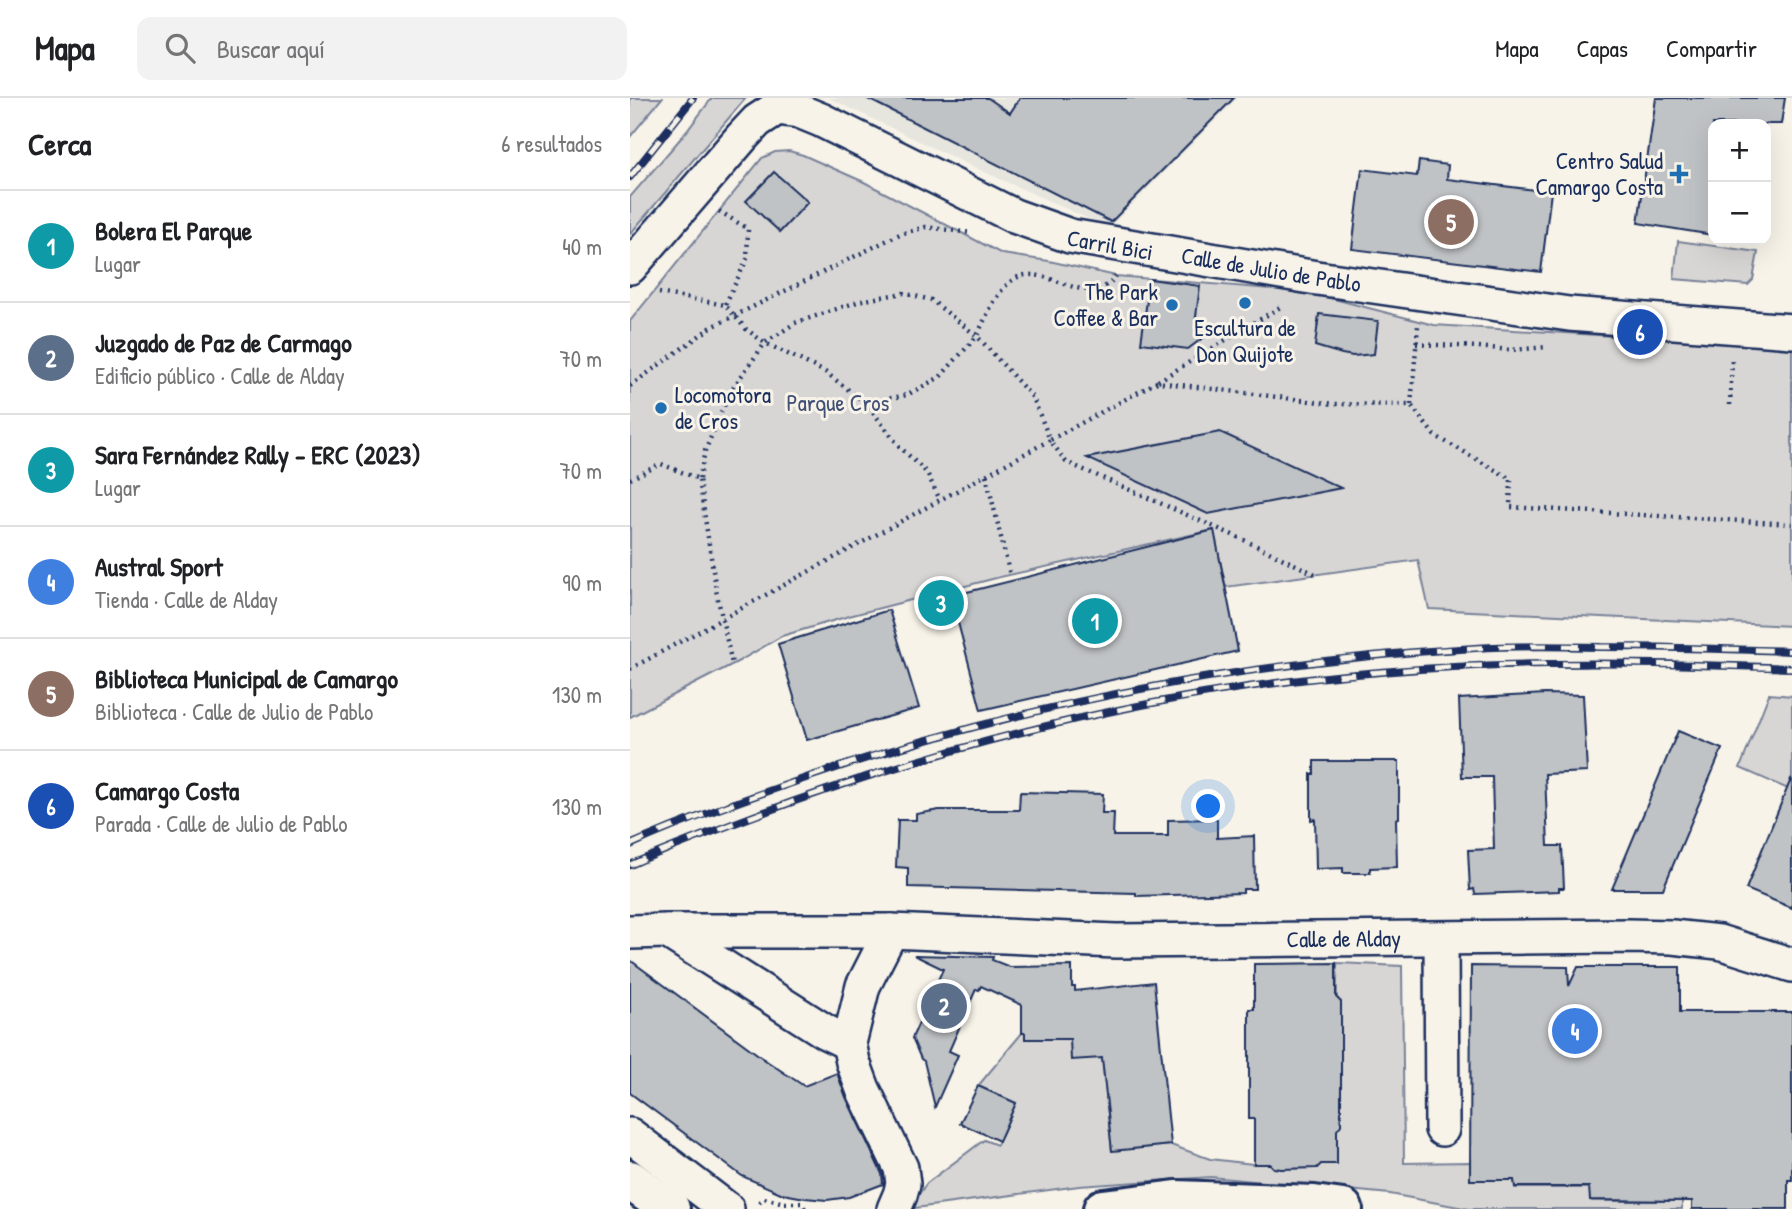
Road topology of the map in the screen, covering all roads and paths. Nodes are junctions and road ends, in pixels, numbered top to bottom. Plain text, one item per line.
1 (781, 103) edge
2 (716, 209) dead end
3 (978, 234) dead end
4 (1119, 264) dead end
5 (630, 267) edge
6 (659, 293) dead end
7 (1292, 301) dead end
8 (725, 305) junction
9 (734, 316) junction
10 (1418, 321) dead end
11 (1792, 331) edge
12 (977, 336) junction
13 (765, 343) junction
14 (1732, 352) dead end
15 (1157, 382) junction
16 (630, 386) edge
17 (866, 403) junction
18 (1411, 405) junction
19 (1730, 405) dead end
20 (1051, 440) junction
21 (986, 475) junction
22 (630, 479) edge
23 (699, 479) junction
24 (940, 500) junction
25 (1792, 524) edge
26 (1315, 574) dead end
27 (1010, 575) dead end
28 (723, 618) junction
29 (732, 664) dead end
30 (630, 669) edge
31 (667, 931) junction
32 (891, 931) junction
33 (630, 932) edge
34 (1441, 938) junction
35 (1792, 965) edge
36 (849, 1043) junction
37 (1442, 1129) dead end
38 (630, 1135) edge
39 (630, 1180) edge
40 (741, 1207) edge
41 (670, 1209) edge
42 (805, 1209) edge
43 (894, 1209) edge
44 (1103, 1209) edge
45 (1343, 1209) edge

1 - 5 street
1 - 11 street, Calle de Julio de Pablo
2 - 8 path
3 - 9 path
4 - 12 path
6 - 8 path
7 - 15 path
8 - 9 path
9 - 13 path
9 - 16 path
10 - 18 path
12 - 13 path
12 - 17 path
12 - 20 path
13 - 17 path
13 - 23 path
14 - 19 path
15 - 18 path
15 - 20 path
17 - 24 path
18 - 25 path
20 - 21 path
20 - 26 path
21 - 24 path
21 - 27 path
22 - 23 path
23 - 28 path
24 - 28 path
28 - 29 path
28 - 30 path
31 - 32 street, Calle de Alday
31 - 33 street, Calle de Alday
31 - 36 street
32 - 34 street, Calle de Alday
32 - 36 street
34 - 35 street, Calle de Alday
34 - 37 street
36 - 43 street
38 - 40 street
39 - 41 main road
40 - 42 path
44 - 45 main road

